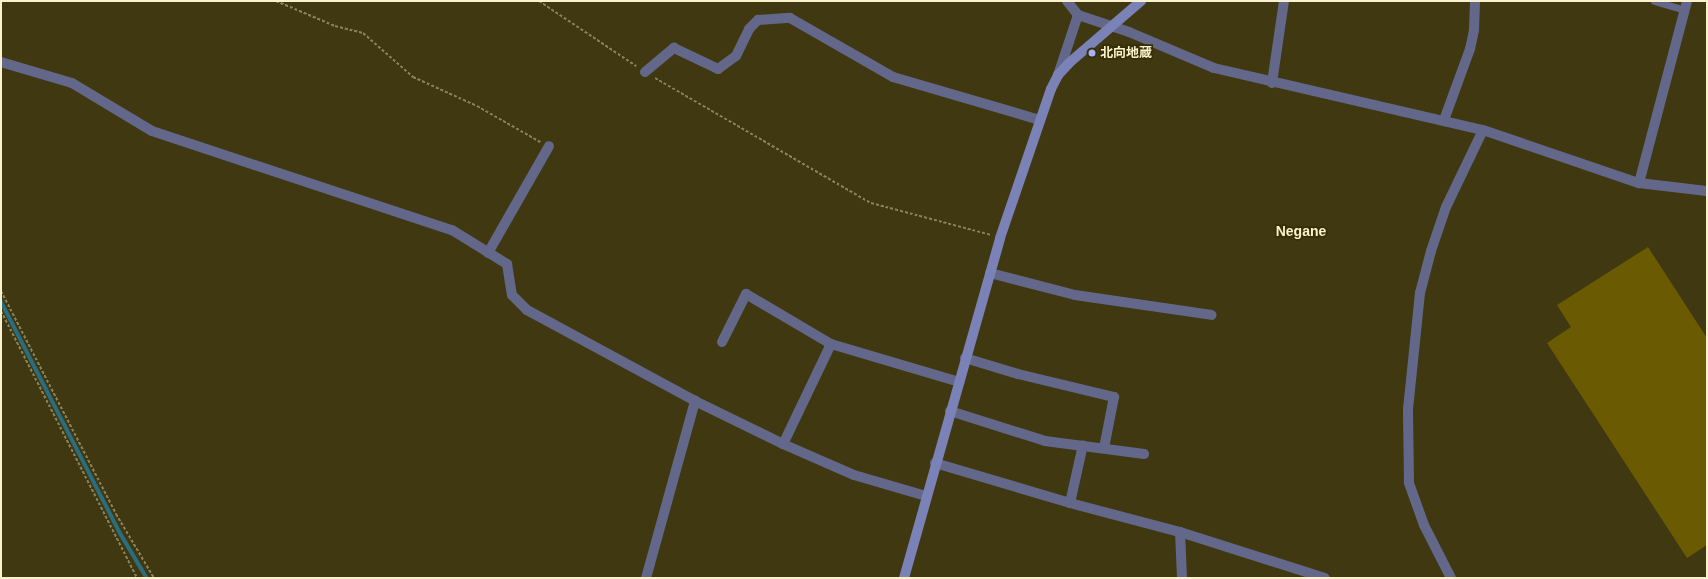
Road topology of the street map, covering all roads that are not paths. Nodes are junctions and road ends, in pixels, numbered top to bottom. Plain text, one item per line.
1 (1067, 1) edge
2 (1141, 1) edge
3 (1284, 1) edge
4 (1475, 1) edge
5 (1654, 1) edge
6 (1686, 6) edge
7 (1078, 15) junction
8 (1112, 26) junction
9 (1, 62) edge
10 (645, 72) road end
11 (1058, 75) junction
12 (1272, 83) junction
13 (1040, 120) junction
14 (1444, 120) junction
15 (1483, 130) junction
16 (549, 146) road end
17 (1639, 183) junction
18 (1707, 191) edge
19 (488, 253) junction
20 (990, 273) junction
21 (1212, 315) dead end
22 (722, 342) dead end
23 (831, 344) junction
24 (965, 358) junction
25 (958, 382) junction
26 (695, 401) junction
27 (950, 411) junction
28 (783, 444) junction
29 (1083, 445) junction
30 (1104, 448) junction
31 (1144, 454) dead end
32 (935, 463) junction
33 (926, 496) junction
34 (1070, 503) junction
35 (1180, 532) junction
36 (646, 578) edge
37 (904, 578) edge
38 (1182, 578) edge
39 (1325, 578) edge
40 (1451, 578) edge

1 - 7 street
2 - 8 street
3 - 12 street
4 - 14 street
5 - 6 lane
6 - 17 street
7 - 8 street
7 - 11 street
8 - 11 street
8 - 12 street
9 - 19 street
10 - 13 street
11 - 13 street
12 - 14 street
13 - 20 street
14 - 15 street
15 - 17 street
15 - 40 street
16 - 19 street
17 - 18 street
19 - 26 street
20 - 21 street
20 - 24 street
22 - 23 street
23 - 25 street
23 - 28 street
24 - 25 street
24 - 30 street
25 - 27 street
26 - 28 street
26 - 36 street
27 - 29 street
27 - 32 street
28 - 33 street
29 - 30 street
29 - 34 street
30 - 31 street
32 - 33 street
32 - 34 street
33 - 37 street
34 - 35 street
35 - 38 street
35 - 39 street

